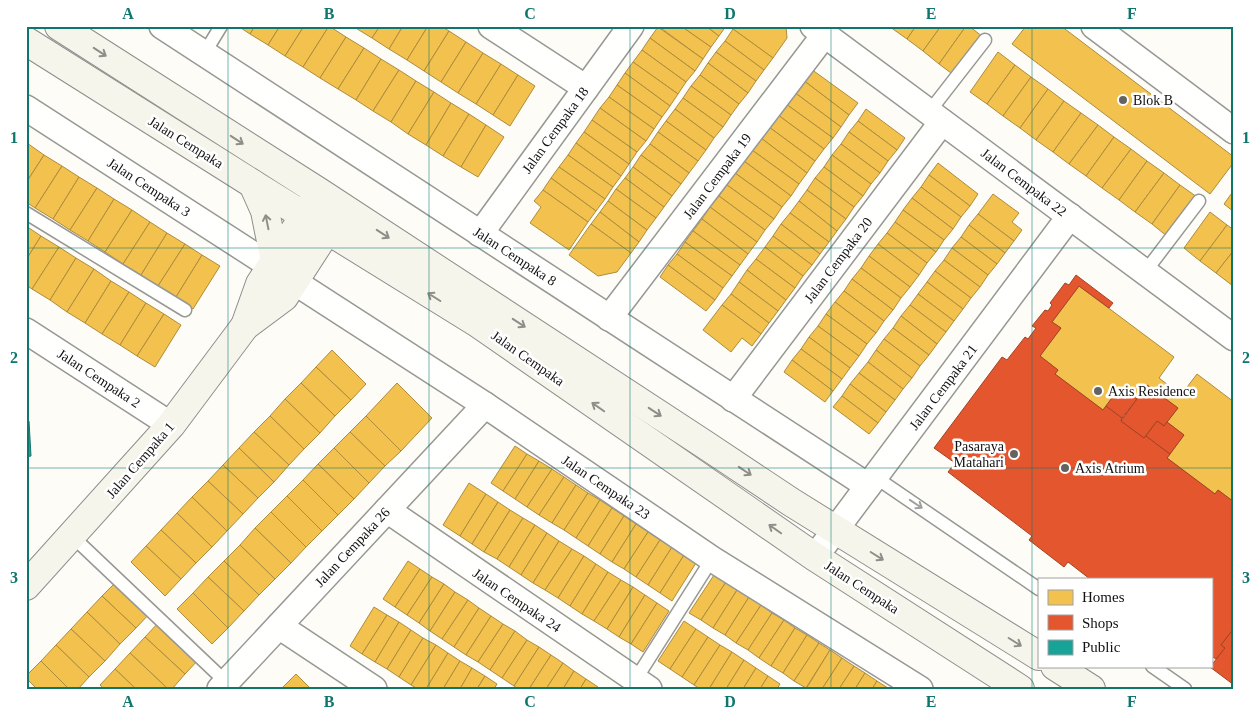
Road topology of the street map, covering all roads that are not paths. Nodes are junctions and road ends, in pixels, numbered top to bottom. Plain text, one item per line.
1 (59, 26) edge
2 (162, 26) edge
3 (221, 26) edge
4 (491, 26) edge
5 (631, 26) edge
6 (1094, 26) edge
7 (819, 30) edge
8 (985, 40) dead end
9 (26, 42) edge
10 (204, 54) junction
11 (586, 88) junction
12 (26, 108) edge
13 (936, 117) junction
14 (1234, 131) edge
15 (253, 184) junction
16 (319, 192) junction
17 (1199, 201) dead end
18 (342, 208) junction
19 (26, 212) edge
20 (304, 216) junction
21 (1070, 216) junction
22 (327, 230) junction
23 (480, 234) junction
24 (273, 264) junction
25 (1145, 272) junction
26 (293, 281) junction
27 (185, 310) dead end
28 (609, 318) junction
29 (245, 326) junction
30 (26, 331) edge
31 (1234, 338) edge
32 (734, 399) junction
33 (485, 405) junction
34 (171, 425) junction
35 (872, 482) junction
36 (386, 510) junction
37 (835, 530) junction
38 (72, 536) junction
39 (815, 557) junction
40 (712, 559) junction
41 (26, 586) edge
42 (1038, 588) edge
43 (279, 626) junction
44 (1038, 655) edge
45 (1058, 668) edge
46 (1155, 668) edge
47 (223, 685) edge
48 (638, 686) edge
49 (374, 689) edge
50 (920, 689) edge
51 (1020, 689) edge
52 (1091, 689) edge
53 (1185, 689) edge

1 -> 16 main road, Jalan Cempaka
2 - 10 street, Jalan Cempaka 8
3 - 10 lane
4 - 11 street
5 - 11 street, Jalan Cempaka 18
6 - 14 street
7 - 13 street, Jalan Cempaka 22
7 - 28 street, Jalan Cempaka 19
8 - 13 lane
9 - 15 main road, Jalan Cempaka
10 - 23 street, Jalan Cempaka 8
11 - 23 street, Jalan Cempaka 18
12 - 24 street, Jalan Cempaka 3
13 - 21 street, Jalan Cempaka 22
13 - 32 street, Jalan Cempaka 20
15 - 20 main road, Jalan Cempaka
24 -> 15 main road
16 - 18 main road, Jalan Cempaka
16 - 20 main road, Jalan Cempaka 1
17 - 25 lane
18 - 22 main road, Jalan Cempaka 1
18 -> 37 main road, Jalan Cempaka
19 - 27 lane
20 - 22 main road, Jalan Cempaka
20 - 24 main road, Jalan Cempaka 1
21 - 25 street, Jalan Cempaka 22
21 - 35 street, Jalan Cempaka 21
22 - 26 main road, Jalan Cempaka 1
39 -> 22 main road, Jalan Cempaka
23 - 28 street, Jalan Cempaka 8
24 - 29 main road, Jalan Cempaka 1
25 - 31 street, Jalan Cempaka 22
26 - 29 main road, Jalan Cempaka 1
26 - 33 street, Jalan Cempaka 23
28 - 32 street, Jalan Cempaka 8
29 - 34 main road, Jalan Cempaka 1
30 - 34 street, Jalan Cempaka 2
32 - 35 street, Jalan Cempaka 8
33 - 36 street, Jalan Cempaka 26
33 - 40 street, Jalan Cempaka 23
34 - 38 main road, Jalan Cempaka 1
35 - 37 street, Jalan Cempaka 21
35 -> 42 lane
36 - 43 street, Jalan Cempaka 26
36 - 48 street, Jalan Cempaka 24
37 - 39 street, Jalan Cempaka 21
37 -> 44 main road, Jalan Cempaka
38 - 41 main road, Jalan Cempaka 1
38 - 47 lane
39 - 51 main road, Jalan Cempaka
40 - 48 lane
40 - 50 street, Jalan Cempaka 23
43 - 47 street, Jalan Cempaka 26
43 - 49 street
45 - 52 main road
46 - 53 lane

